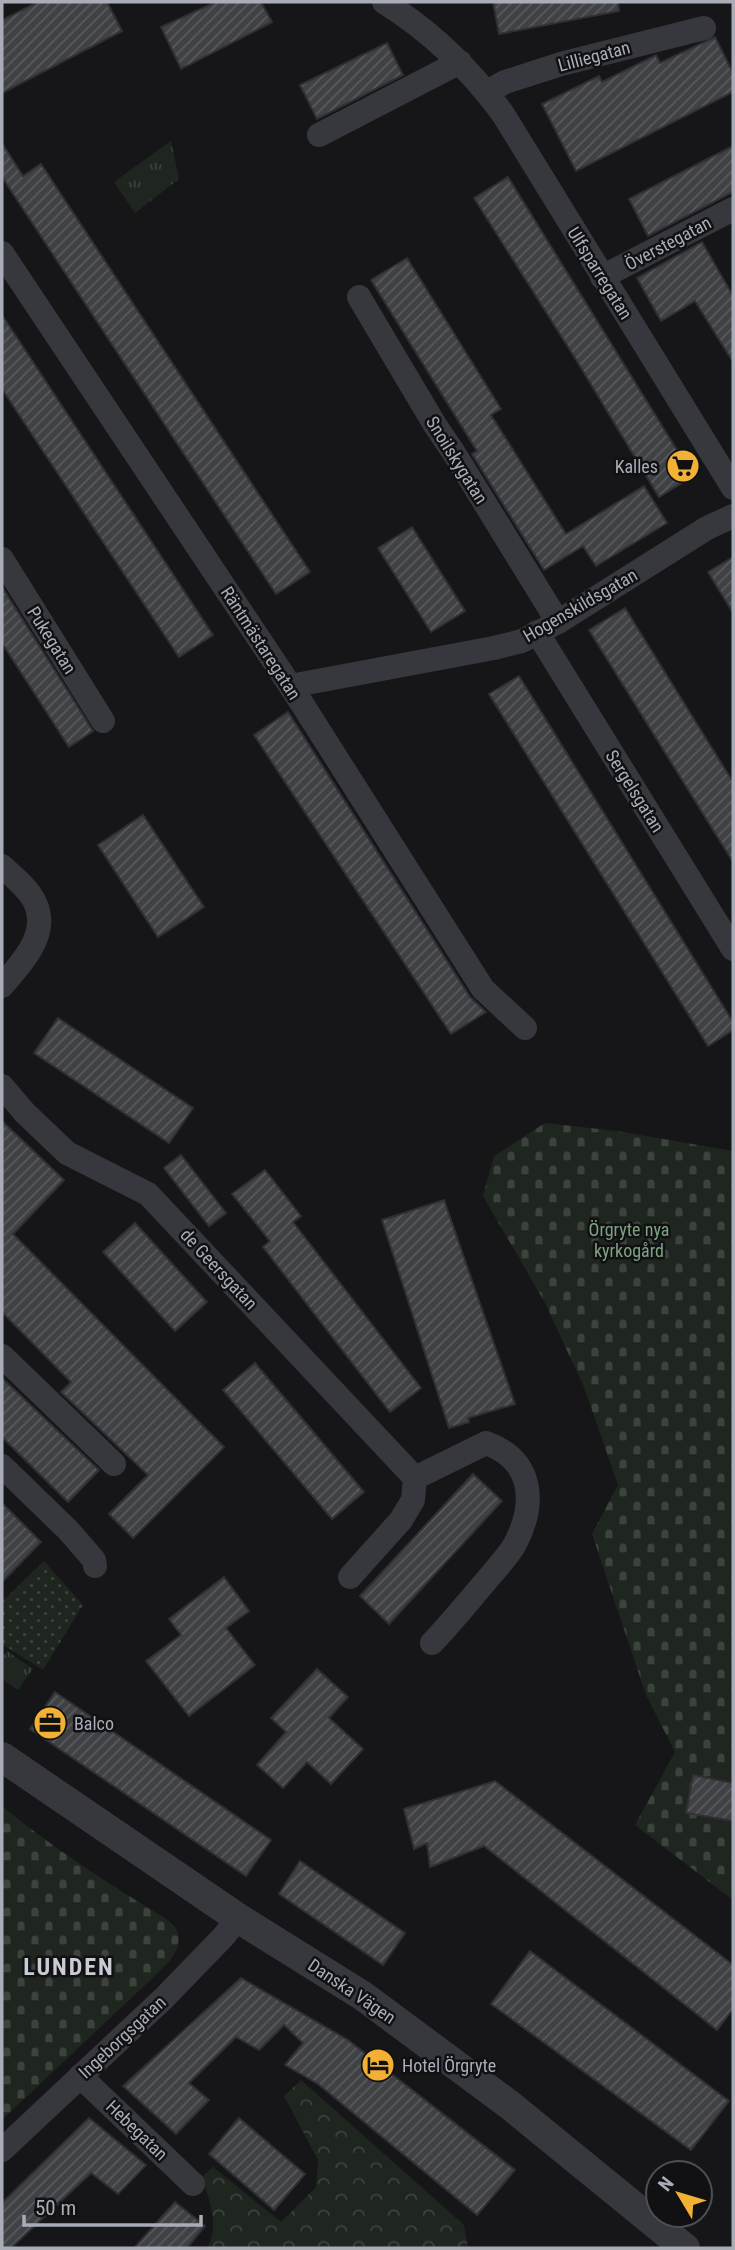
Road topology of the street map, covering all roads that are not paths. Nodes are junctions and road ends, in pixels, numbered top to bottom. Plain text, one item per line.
1 (384, 2) edge
2 (704, 27) dead end
3 (460, 62) junction
4 (487, 92) junction
5 (319, 135) dead end
6 (733, 209) edge
7 (2, 253) edge
8 (602, 277) junction
9 (359, 297) dead end
10 (733, 488) edge
11 (733, 516) edge
12 (2, 559) edge
13 (547, 627) junction
14 (292, 688) junction
15 (103, 721) dead end
16 (2, 866) edge
17 (733, 949) edge
18 (2, 986) edge
19 (526, 1028) dead end
20 (2, 1086) edge
21 (2, 1356) edge
22 (114, 1464) dead end
23 (2, 1466) edge
24 (415, 1478) junction
25 (94, 1566) dead end
26 (350, 1577) dead end
27 (432, 1643) dead end
28 (2, 1757) edge
29 (238, 1919) junction
30 (80, 2076) junction
31 (2, 2150) edge
32 (193, 2184) dead end
33 (685, 2248) edge

1 - 3 street, Ulfsparregatan
2 - 4 street, Lilliegatan
3 - 4 street, Ulfsparregatan
3 - 5 street
4 - 8 street, Ulfsparregatan
6 - 8 street, Överstegatan
7 - 14 street, Räntmästaregatan
8 - 10 street, Ulfsparregatan
9 - 13 street, Snoilskygatan
11 - 13 street, Hogenskildsgatan
12 - 15 street, Pukegatan
13 - 14 street, Hogenskildsgatan
13 - 17 street, Sergelsgatan
14 - 19 street, Räntmästaregatan
16 - 18 street
20 - 24 street, de Geersgatan
21 - 22 street
23 - 25 street
24 - 26 street
24 - 27 street
28 - 29 street, Danska Vägen
29 - 30 street, Ingeborgsgatan
29 - 33 street, Danska Vägen
30 - 31 street, Ingeborgsgatan
30 - 32 street, Hebegatan

